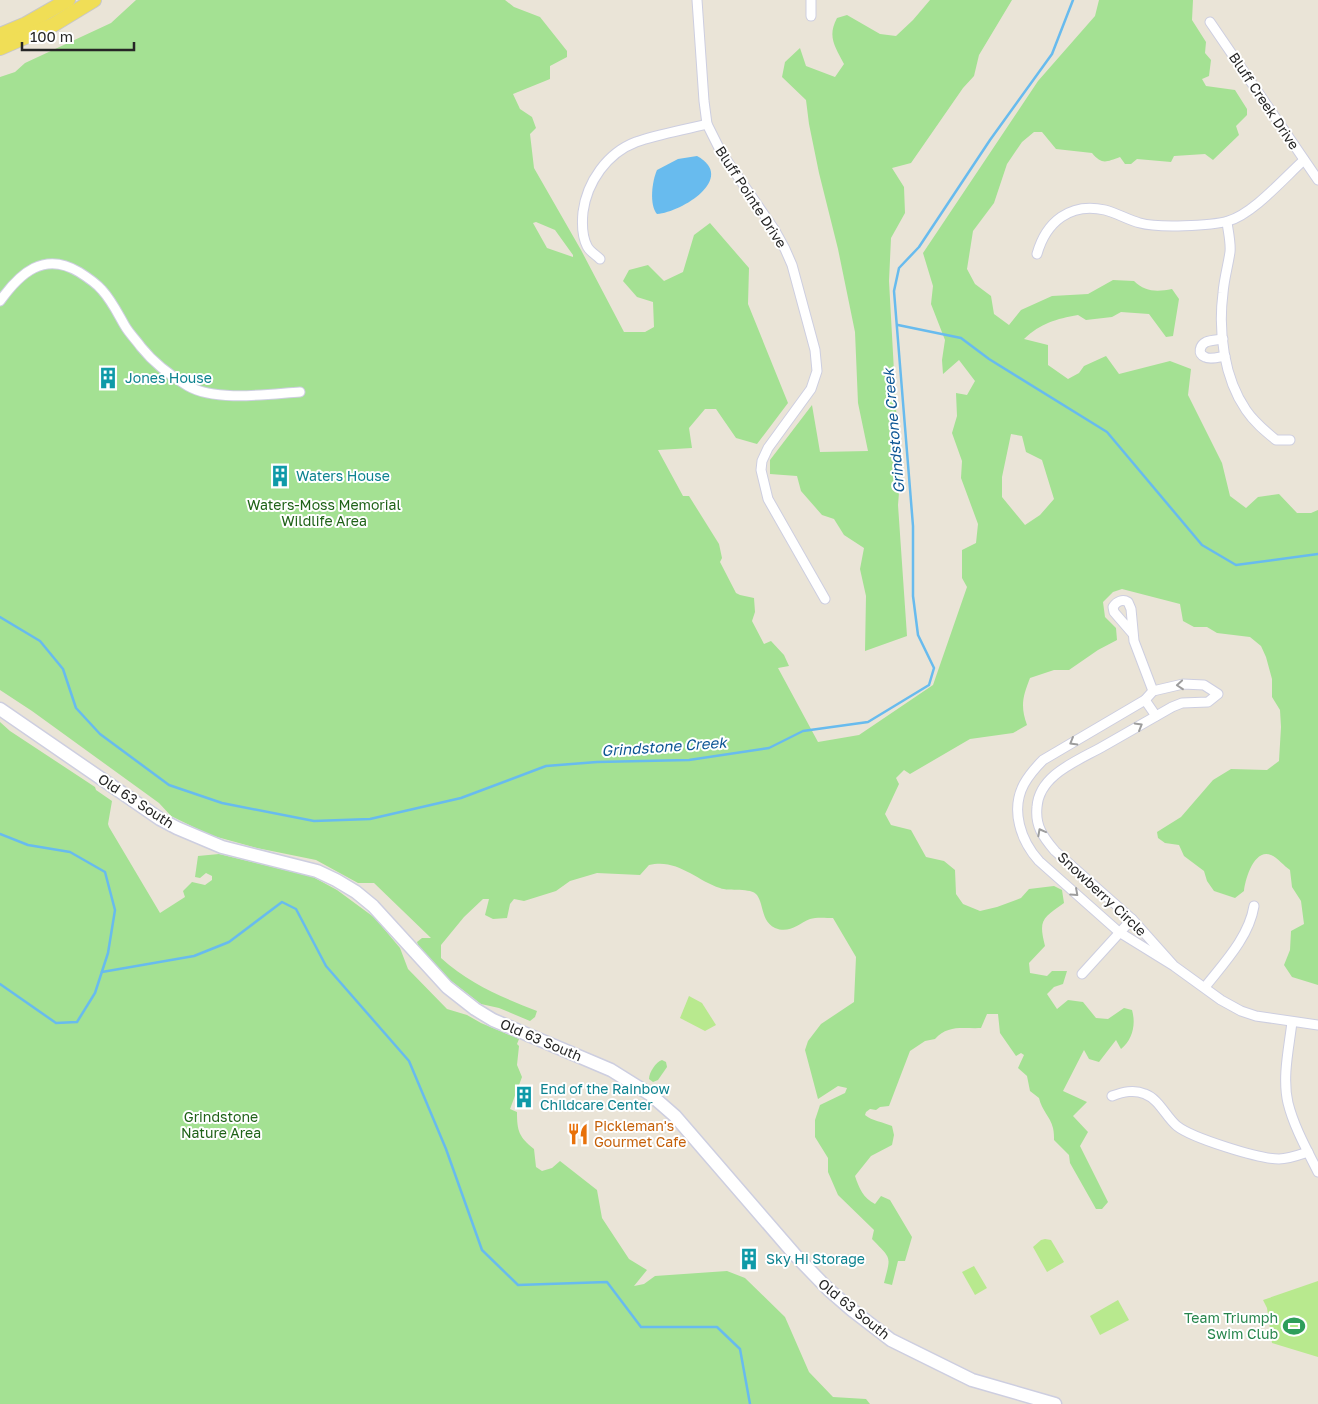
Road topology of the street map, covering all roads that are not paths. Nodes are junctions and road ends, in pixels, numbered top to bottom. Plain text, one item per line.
1 (68, 0) edge
2 (94, 0) edge
3 (697, 0) edge
4 (811, 0) edge
5 (811, 16) dead end
6 (1210, 22) dead end
7 (0, 35) edge
8 (0, 48) edge
9 (707, 124) junction
10 (1304, 160) junction
11 (1318, 180) edge
12 (1227, 222) junction
13 (1037, 254) dead end
14 (600, 259) dead end
15 (0, 301) edge
16 (1223, 339) junction
17 (1225, 356) junction
18 (300, 392) dead end
19 (1290, 440) dead end
20 (825, 599) dead end
21 (1133, 634) dead end
22 (1153, 691) junction
23 (1145, 700) junction
24 (0, 709) edge
25 (1156, 716) junction
26 (1254, 906) dead end
27 (1132, 919) junction
28 (1119, 932) junction
29 (1174, 966) junction
30 (1082, 974) dead end
31 (1205, 987) junction
32 (1292, 1022) junction
33 (1318, 1025) edge
34 (1112, 1096) dead end
35 (1308, 1152) junction
36 (1318, 1172) edge
37 (1055, 1404) edge

1 - 7 main road
2 - 8 main road
3 - 9 street, Bluff Pointe Drive
4 - 5 street
6 - 10 street, Bluff Creek Drive
9 - 14 street
9 - 20 street, Bluff Pointe Drive
10 - 11 street, Bluff Creek Drive
10 - 12 street
12 - 13 street
12 - 16 street
15 - 18 street
16 - 17 street
16 - 17 street
17 - 19 street
21 - 22 street
22 - 23 street, Snowberry Circle
25 -> 22 street, Snowberry Circle
23 - 25 street
23 -> 28 street, Snowberry Circle
24 - 37 main road, Old 63 South
27 -> 25 street, Snowberry Circle
26 - 31 street
27 - 28 street
27 - 29 street, Snowberry Circle
28 - 29 street, Snowberry Circle
28 - 30 street
29 - 31 street
31 - 32 street
32 - 33 street
32 - 35 street
34 - 35 street
35 - 36 street

